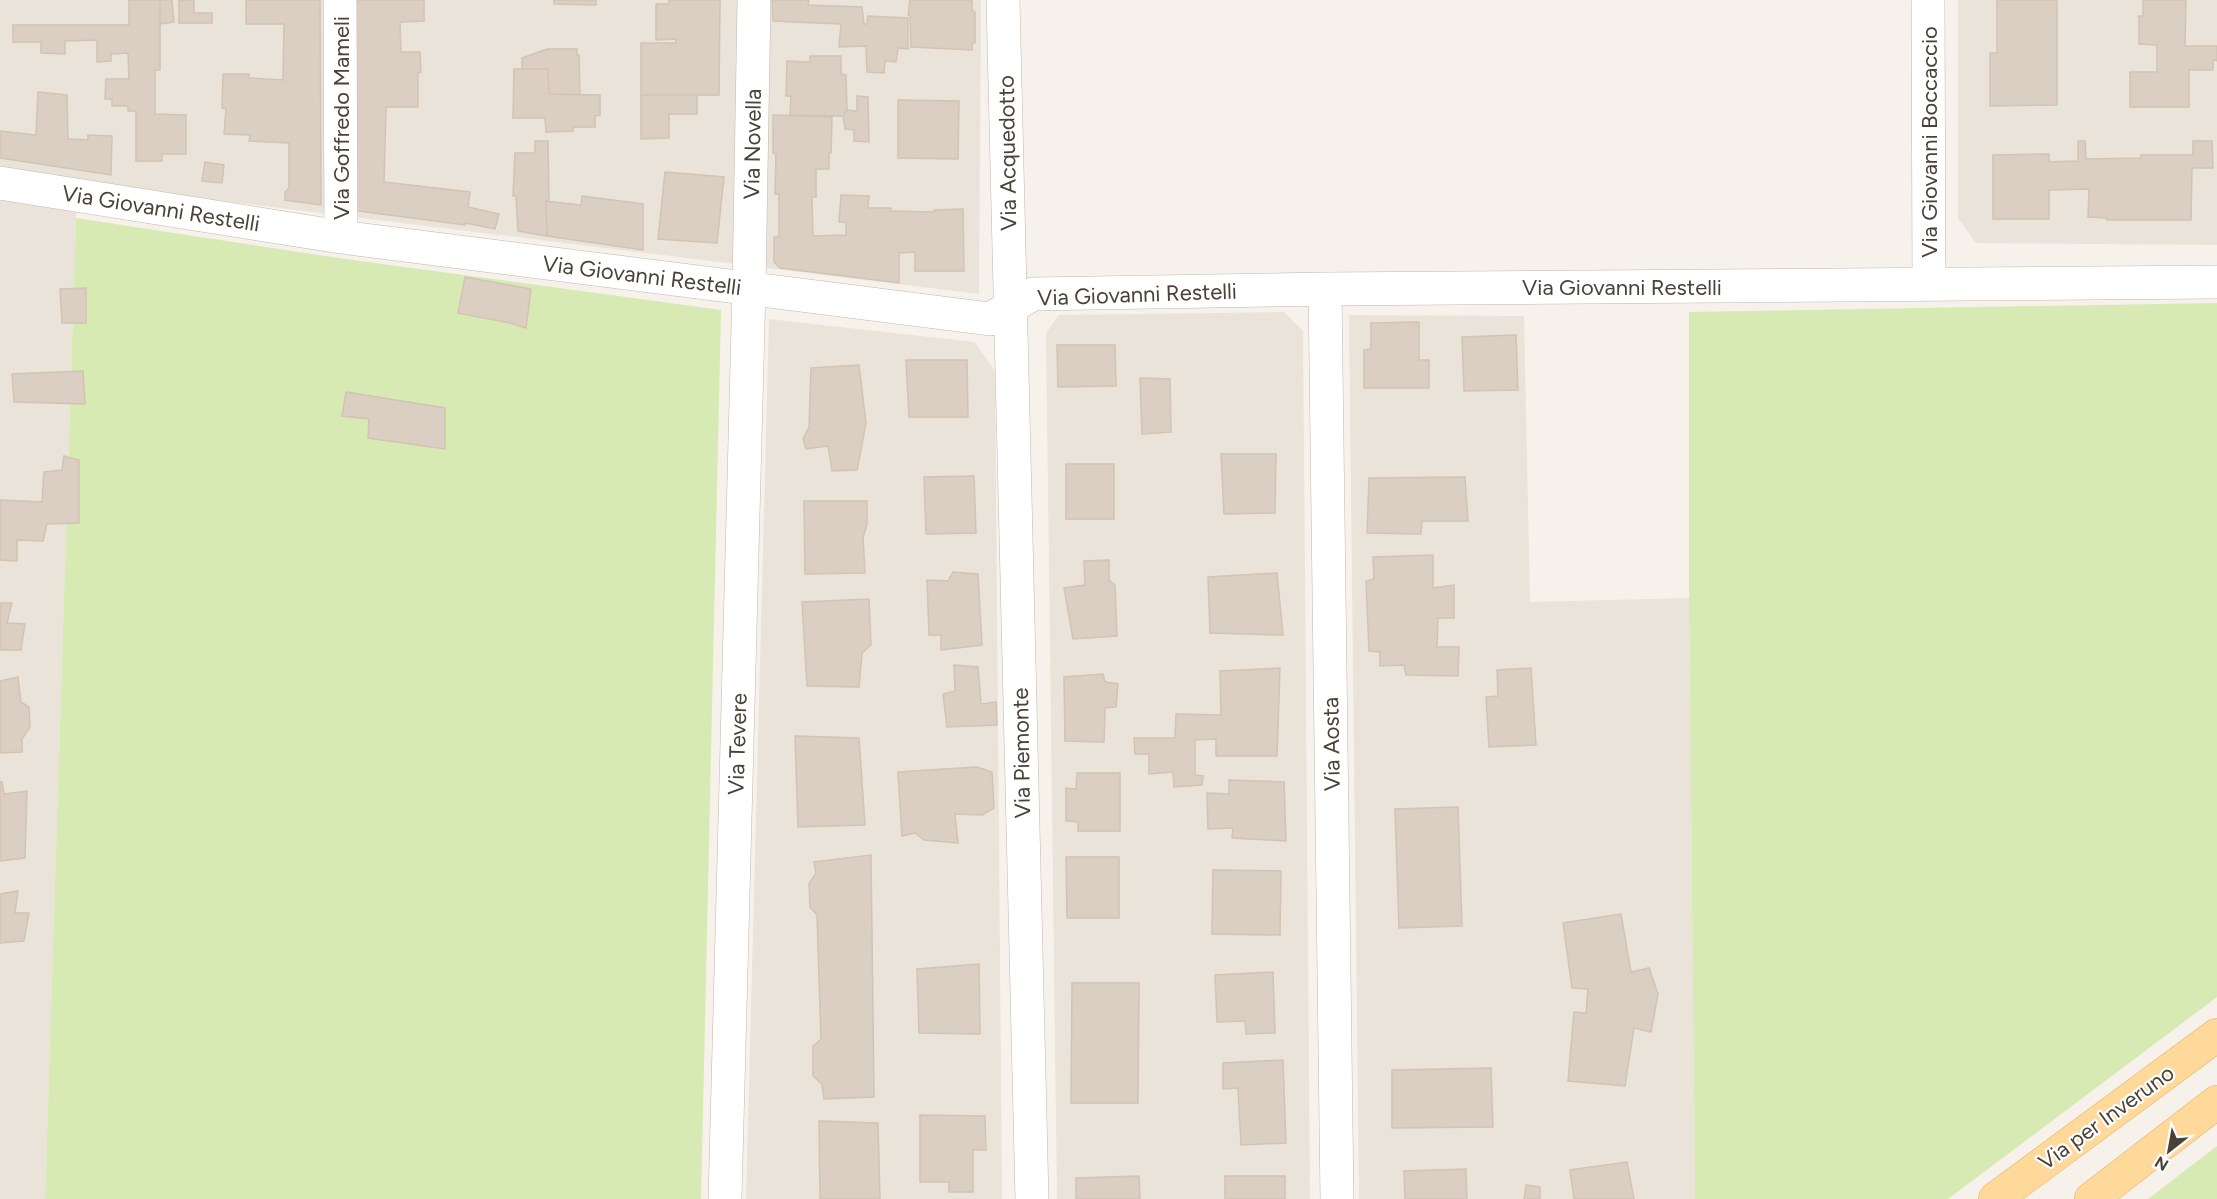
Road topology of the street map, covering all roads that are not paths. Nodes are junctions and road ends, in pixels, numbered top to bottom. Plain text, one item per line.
1 (340, 0) edge
2 (754, 0) edge
3 (1004, 0) edge
4 (1929, 0) edge
5 (0, 183) edge
6 (341, 237) junction
7 (2217, 282) edge
8 (1929, 285) junction
9 (749, 288) junction
10 (1325, 289) junction
11 (1011, 307) junction
12 (2217, 1035) edge
13 (2217, 1102) edge
14 (725, 1199) edge
15 (1032, 1199) edge
16 (1337, 1199) edge
17 (1995, 1199) edge
18 (2091, 1199) edge

1 - 6 street, Via Goffredo Mameli
2 - 9 street, Via Novella
3 - 11 street, Via Acquedotto
4 - 8 street, Via Giovanni Boccaccio
5 - 6 street, Via Giovanni Restelli
6 - 9 street, Via Giovanni Restelli
7 - 8 street, Via Giovanni Restelli
8 - 10 street, Via Giovanni Restelli
9 - 11 street, Via Giovanni Restelli
9 - 14 street, Via Tevere
10 - 11 street, Via Giovanni Restelli
10 - 16 street, Via Aosta
11 - 15 street, Via Piemonte
12 - 17 main road, Via per Inveruno
13 - 18 main road

